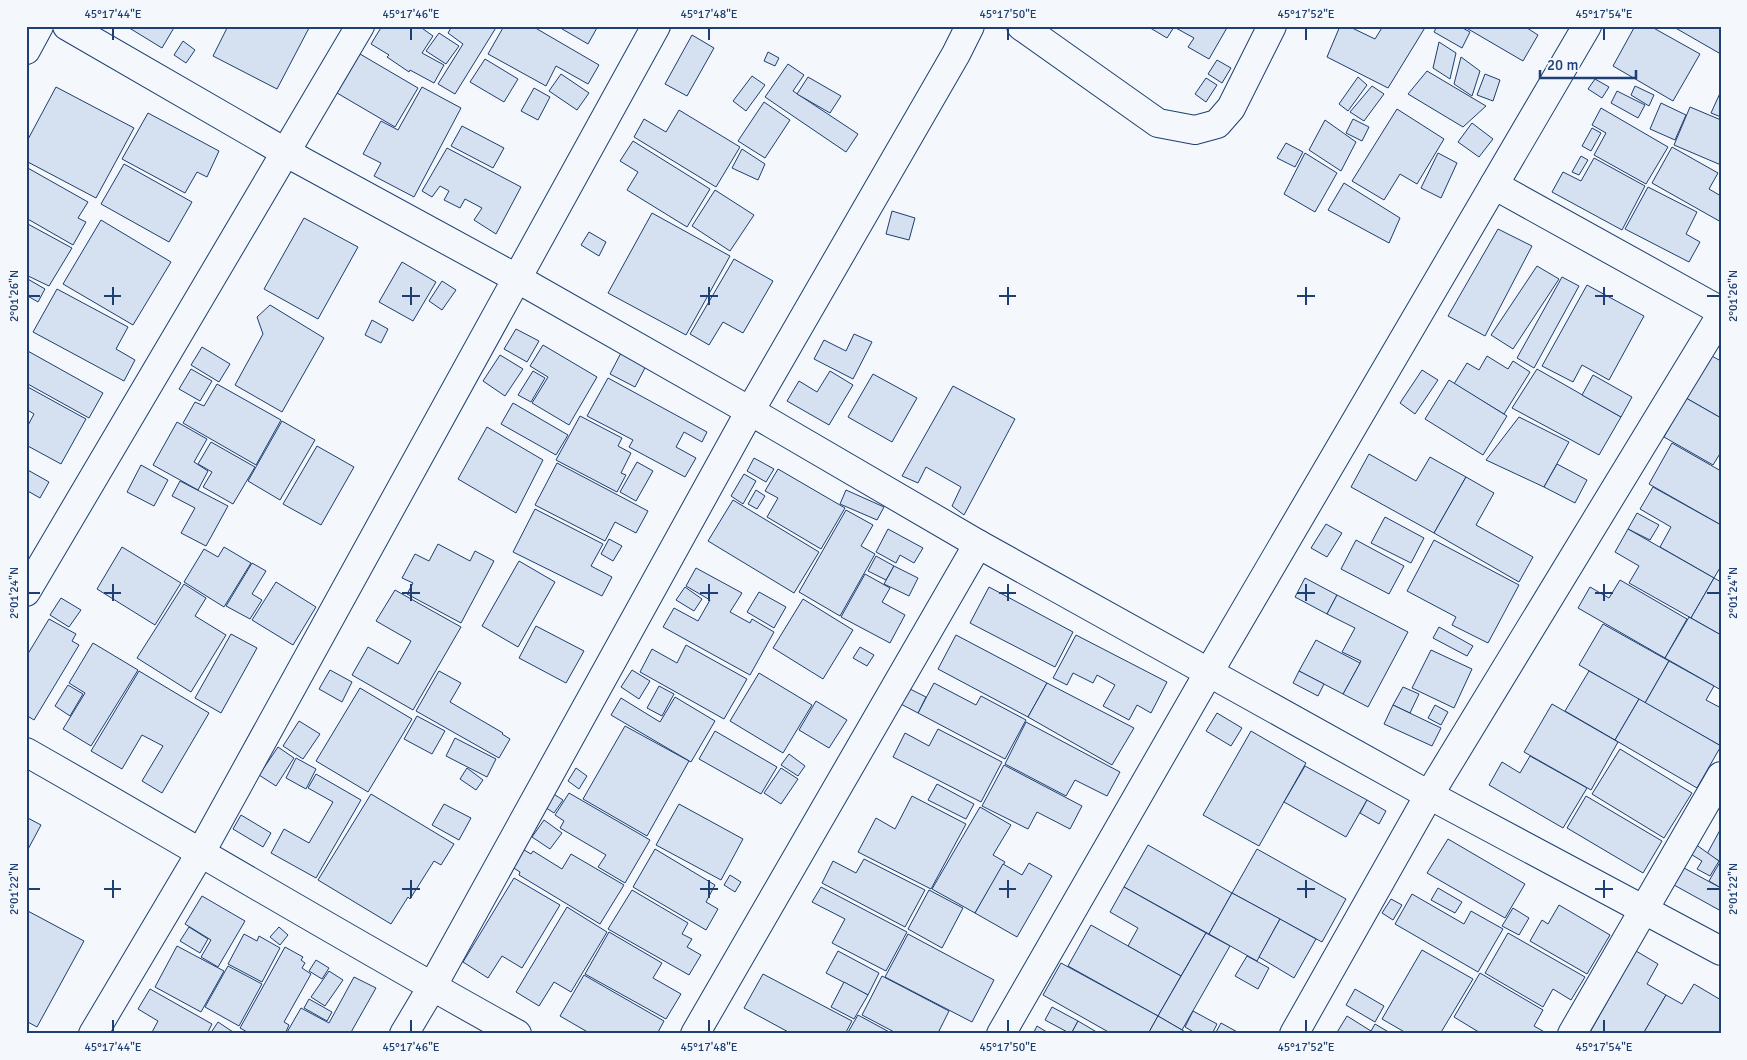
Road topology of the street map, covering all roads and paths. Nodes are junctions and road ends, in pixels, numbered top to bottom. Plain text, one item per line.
1 (39, 26) edge
2 (67, 26) edge
3 (360, 26) edge
4 (656, 26) edge
5 (970, 26) edge
6 (1021, 26) edge
7 (1272, 26) edge
8 (1587, 26) edge
9 (26, 50) edge
10 (285, 152) junction
11 (1494, 185) junction
12 (518, 280) junction
13 (1721, 311) edge
14 (1721, 315) edge
15 (750, 411) junction
16 (978, 544) junction
17 (26, 592) edge
18 (1209, 672) junction
19 (26, 752) edge
20 (1721, 776) edge
21 (1429, 795) junction
22 (201, 852) junction
23 (1643, 910) junction
24 (1721, 951) edge
25 (432, 987) junction
26 (94, 1034) edge
27 (404, 1034) edge
28 (517, 1034) edge
29 (695, 1034) edge
30 (1001, 1034) edge
31 (1294, 1034) edge
32 (1572, 1034) edge

1 - 9 street
2 - 10 street
3 - 10 street
4 - 12 street
5 - 15 street
6 - 7 street
8 - 11 street
10 - 12 street
10 - 17 street
11 - 13 street
11 - 18 street
12 - 15 street
12 - 22 street
14 - 21 street
15 - 16 street
15 - 25 street
16 - 18 street
16 - 29 street
18 - 21 street
18 - 30 street
19 - 22 street
20 - 23 street
21 - 23 street
21 - 31 street
22 - 25 street
22 - 26 street
23 - 24 street
23 - 32 street
25 - 27 street
25 - 28 street

